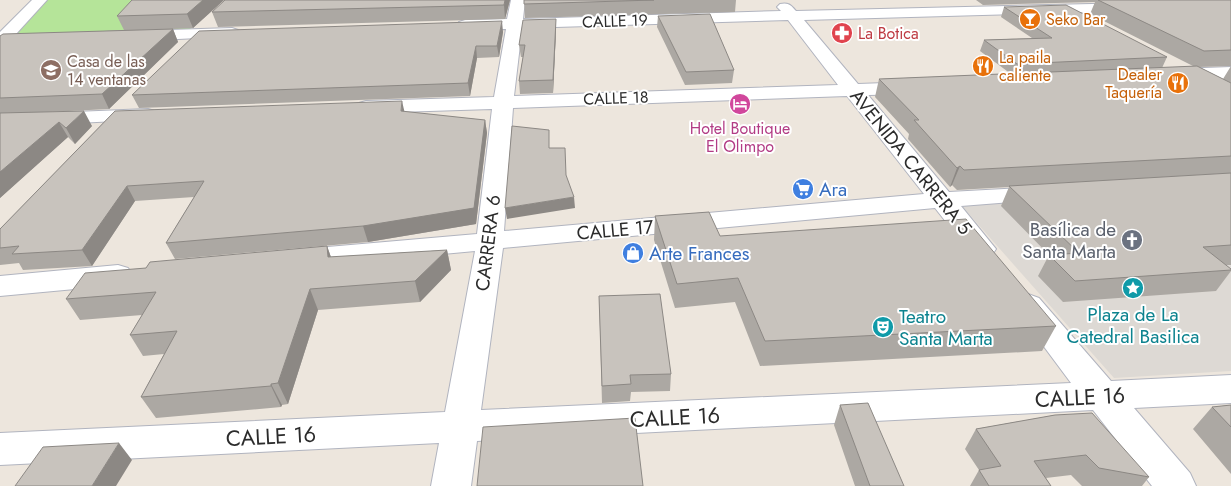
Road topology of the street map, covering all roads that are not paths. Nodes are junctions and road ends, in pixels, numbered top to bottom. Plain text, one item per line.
1 (40, 0) edge
2 (1056, 4) edge
3 (1144, 6) edge
4 (786, 8) edge
5 (515, 12) edge
6 (219, 14) edge
7 (1096, 25) edge
8 (454, 26) edge
9 (247, 32) edge
10 (198, 34) junction
11 (119, 37) edge
12 (20, 40) edge
13 (0, 41) edge
14 (178, 54) edge
15 (1162, 68) edge
16 (1231, 72) edge
17 (1190, 74) junction
18 (932, 87) edge
19 (852, 90) junction
20 (1223, 92) edge
21 (137, 95) edge
22 (503, 102) junction
23 (344, 108) edge
24 (166, 114) edge
25 (116, 116) junction
26 (0, 121) edge
27 (96, 137) edge
28 (1067, 193) edge
29 (941, 200) junction
30 (490, 242) junction
31 (265, 262) edge
32 (147, 273) edge
33 (0, 286) edge
34 (1231, 389) edge
35 (1104, 396) junction
36 (461, 427) junction
37 (0, 449) edge
38 (451, 486) edge
39 (1176, 486) edge

1 - 13 street
2 - 3 street, CALLE 19
2 - 4 street, CALLE 19
2 - 7 street
4 - 5 street, CALLE 19
4 - 19 street, AVENIDA CARRERA 5
5 - 8 street, CALLE 19
5 - 22 street, CARRERA 6
6 - 10 street
9 - 10 street
10 - 11 street
10 - 14 street
12 - 13 street
15 - 17 street
16 - 17 street
17 - 20 street
18 - 19 street, CALLE 18
19 - 22 street, CALLE 18
19 - 29 street, AVENIDA CARRERA 5
21 - 25 street
22 - 23 street, CALLE 18
22 - 30 street, CARRERA 6
24 - 25 street
25 - 26 street
25 - 27 street
28 - 29 street, CALLE 17
29 - 30 street, CALLE 17
29 - 35 street, AVENIDA CARRERA 5
30 - 31 street, CALLE 17
30 - 36 street, CARRERA 6
32 - 33 street
34 - 35 street, CALLE 16
35 - 36 street, CALLE 16
35 - 39 street, AVENIDA CARRERA 5
36 - 37 street, CALLE 16
36 - 38 street, CARRERA 6

